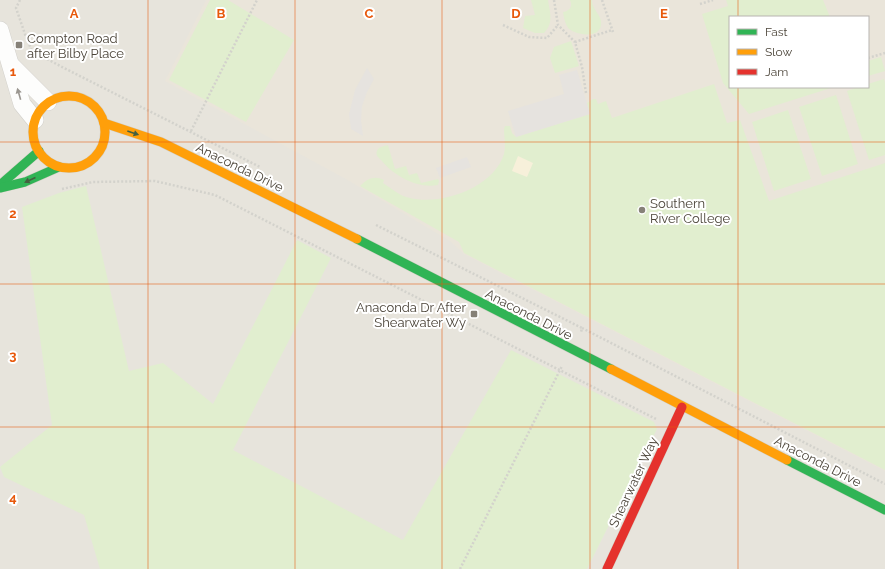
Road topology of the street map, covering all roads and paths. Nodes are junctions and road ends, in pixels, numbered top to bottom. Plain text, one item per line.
1 (20, 0) edge
2 (257, 0) edge
3 (554, 0) edge
4 (602, 0) edge
5 (713, 0) edge
6 (700, 4) dead end
7 (503, 25) dead end
8 (558, 25) junction
9 (0, 30) edge
10 (575, 42) junction
11 (885, 53) edge
12 (869, 58) edge
13 (11, 64) junction
14 (586, 93) dead end
15 (48, 102) junction
16 (35, 120) junction
17 (104, 123) junction
18 (190, 131) junction
19 (160, 142) junction
20 (139, 143) dead end
21 (38, 151) junction
22 (59, 167) junction
23 (260, 167) dead end
24 (0, 187) edge
25 (55, 190) dead end
26 (376, 225) dead end
27 (582, 328) junction
28 (571, 350) junction
29 (560, 370) junction
30 (682, 407) junction
31 (673, 428) junction
32 (885, 484) edge
33 (885, 510) edge
34 (460, 569) edge
35 (607, 569) edge

1 - 18 path
2 - 18 path
3 - 8 path
4 - 10 path
5 - 6 path
7 - 8 path
8 - 10 path
9 - 13 street
10 - 14 path
11 - 12 path
13 - 15 street
16 -> 13 street
15 - 16 main road
15 - 17 main road
16 - 21 main road
17 -> 19 main road, Anaconda Drive
17 - 22 main road
18 - 23 path
19 - 20 main road, Anaconda Drive
19 - 28 main road, Anaconda Drive
21 - 22 main road
21 - 24 main road
22 -> 24 main road
25 - 29 path
26 - 27 path
27 - 28 path
27 - 32 path
28 - 29 path
28 - 30 main road, Anaconda Drive
29 - 31 path
29 - 34 path
30 - 31 main road, Shearwater Way
30 - 33 main road, Anaconda Drive
31 - 35 main road, Shearwater Way

